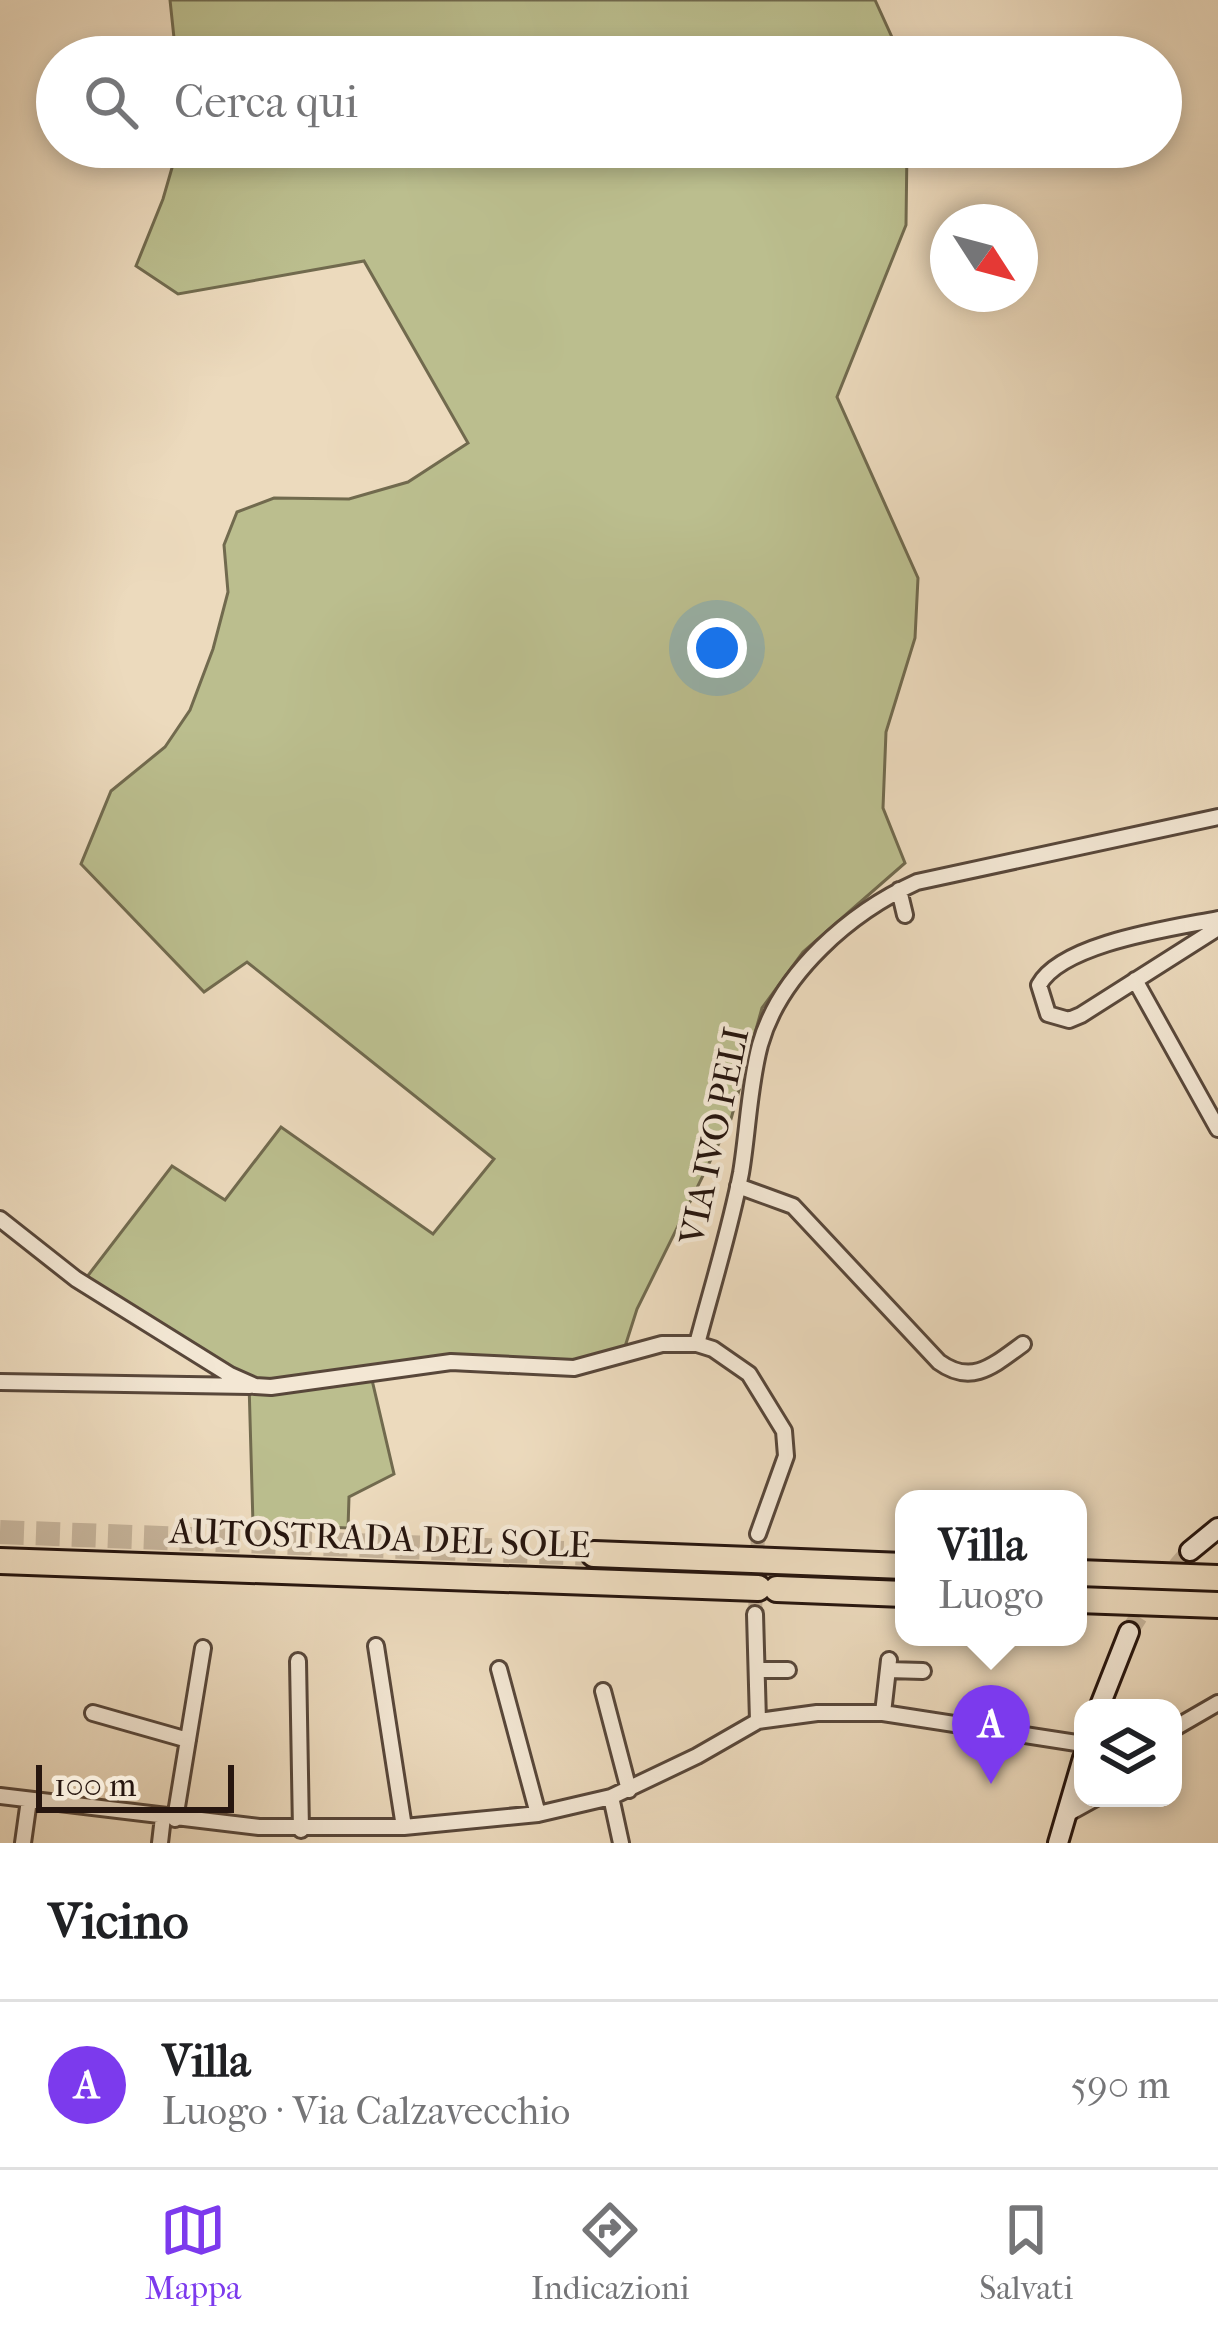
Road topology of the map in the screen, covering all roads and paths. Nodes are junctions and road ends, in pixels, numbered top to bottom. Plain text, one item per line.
1 (1218, 817) edge
2 (899, 890) junction
3 (905, 914) dead end
4 (1218, 924) edge
5 (1135, 980) junction
6 (1218, 1129) edge
7 (738, 1186) junction
8 (0, 1220) edge
9 (697, 1344) junction
10 (1023, 1344) dead end
11 (0, 1382) edge
12 (255, 1386) junction
13 (1218, 1528) edge
14 (758, 1534) tunnel mouth
15 (1190, 1551) tunnel mouth
16 (594, 1554) tunnel mouth
17 (0, 1561) edge
18 (895, 1566) edge
19 (1087, 1573) edge
20 (1218, 1578) edge
21 (895, 1594) edge
22 (1087, 1600) edge
23 (1218, 1605) edge
24 (755, 1615) tunnel mouth
25 (1129, 1632) tunnel mouth
26 (376, 1646) dead end
27 (203, 1648) dead end
28 (298, 1661) dead end
29 (499, 1669) dead end
30 (757, 1670) junction
31 (788, 1670) dead end
32 (923, 1671) dead end
33 (603, 1691) dead end
34 (1103, 1699) edge
35 (1218, 1703) edge
36 (93, 1713) dead end
37 (883, 1713) junction
38 (758, 1721) junction
39 (1182, 1724) edge
40 (188, 1740) junction
41 (1074, 1743) edge
42 (1074, 1788) edge
43 (629, 1790) junction
44 (0, 1796) edge
45 (610, 1797) junction
46 (29, 1800) junction
47 (1079, 1807) edge
48 (538, 1814) junction
49 (1066, 1814) junction
50 (169, 1818) junction
51 (404, 1827) junction
52 (301, 1830) junction
53 (258, 1835) edge
54 (22, 1843) edge
55 (160, 1843) edge
56 (621, 1843) edge
57 (1058, 1843) edge

1 - 2 street, VIA IVO PELI
2 - 3 street
2 - 7 street, VIA IVO PELI
4 - 5 street
4 - 5 street
5 - 6 street
7 - 9 street, VIA IVO PELI
7 - 10 street
8 - 12 street
9 - 12 street
9 - 14 street
11 - 12 street
13 - 15 main road
16 - 18 highway, AUTOSTRADA DEL SOLE
17 - 21 highway, AUTOSTRADA DEL SOLE
19 - 20 highway
22 - 23 highway
24 - 30 street
25 - 34 main road
26 - 51 street
27 - 40 street
28 - 52 street
29 - 48 street
30 - 31 street
30 - 38 street
32 - 37 street
33 - 43 street
35 - 39 street
36 - 40 street
37 - 38 street
37 - 41 street
38 - 43 street
40 - 50 street
42 - 49 main road
43 - 45 street
44 - 46 street
45 - 48 street
45 - 56 street
46 - 50 street
46 - 54 street
47 - 49 street
48 - 51 street
49 - 57 main road
50 - 53 street
50 - 55 street
51 - 52 street
52 - 53 street

